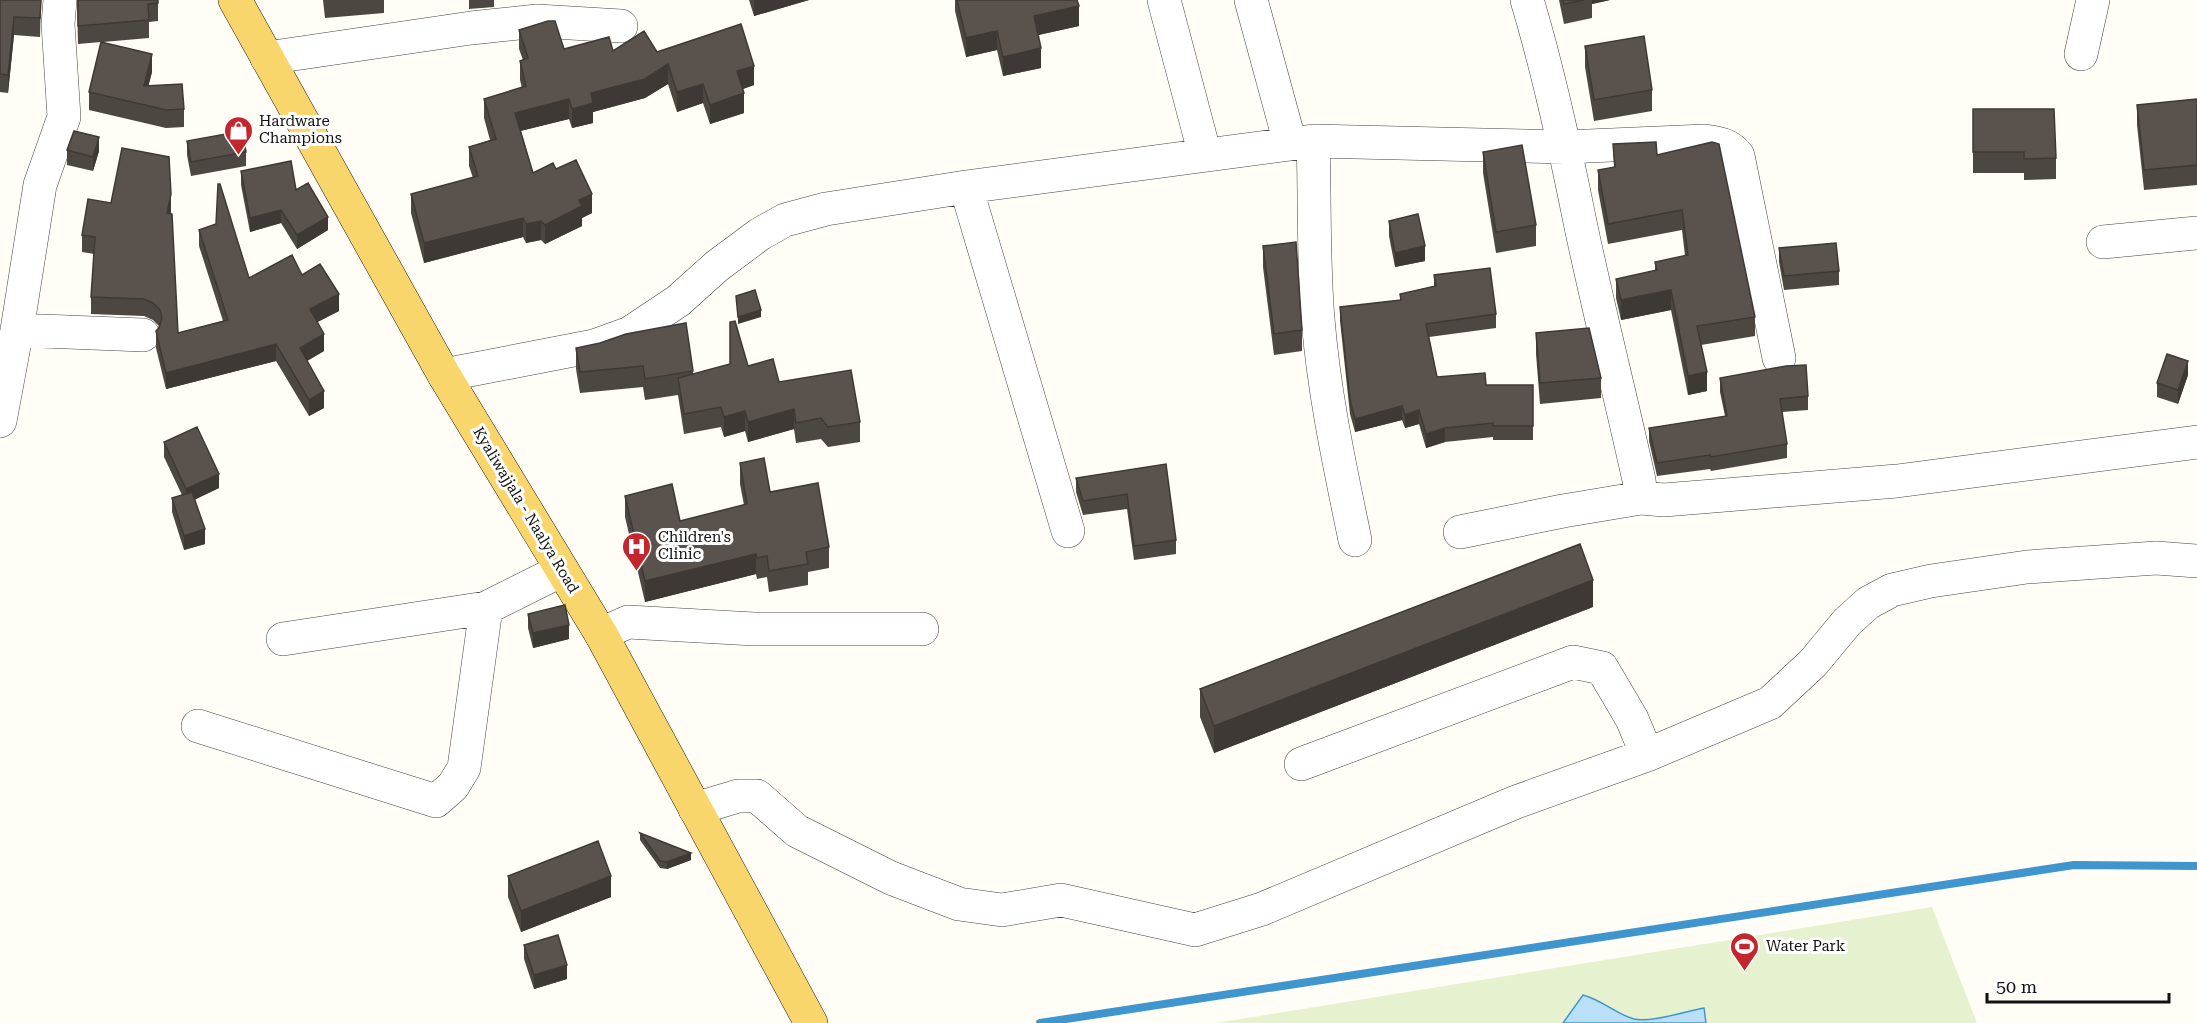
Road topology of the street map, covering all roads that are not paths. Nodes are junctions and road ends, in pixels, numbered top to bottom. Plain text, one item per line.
1 (60, 0) edge
2 (235, 0) edge
3 (1164, 0) edge
4 (1251, 0) edge
5 (1527, 0) edge
6 (2093, 0) edge
7 (621, 26) dead end
8 (2081, 54) dead end
9 (267, 58) junction
10 (1301, 142) junction
11 (1566, 147) junction
12 (1205, 155) junction
13 (966, 187) junction
14 (2197, 233) edge
15 (2103, 242) dead end
16 (17, 330) junction
17 (143, 335) dead end
18 (1779, 358) dead end
19 (444, 375) junction
20 (0, 421) edge
21 (2197, 442) edge
22 (1641, 498) junction
23 (1068, 531) dead end
24 (1460, 532) dead end
25 (1355, 540) dead end
26 (2197, 561) edge
27 (562, 570) junction
28 (486, 608) junction
29 (922, 629) dead end
30 (601, 634) junction
31 (284, 639) dead end
32 (198, 726) dead end
33 (1647, 755) junction
34 (1301, 764) dead end
35 (695, 808) junction
36 (811, 1023) edge

1 - 16 street
2 - 9 main road, Kyaliwajjala - Naalya Road
3 - 12 street
4 - 10 street
5 - 11 street
6 - 8 street
7 - 9 street
9 - 19 main road, Kyaliwajjala - Naalya Road
10 - 11 street
10 - 12 street
10 - 25 street
11 - 18 street
11 - 22 street
12 - 13 street
13 - 19 street
13 - 23 street
14 - 15 street
16 - 17 street
16 - 20 street
19 - 27 main road, Kyaliwajjala - Naalya Road
21 - 22 street
22 - 24 street
26 - 33 street
27 - 28 street
27 - 30 main road, Kyaliwajjala - Naalya Road
28 - 31 street
28 - 32 street
29 - 30 street
30 - 35 main road, Kyaliwajjala - Naalya Road
33 - 34 street
33 - 35 street
35 - 36 main road, Kyaliwajjala - Naalya Road

